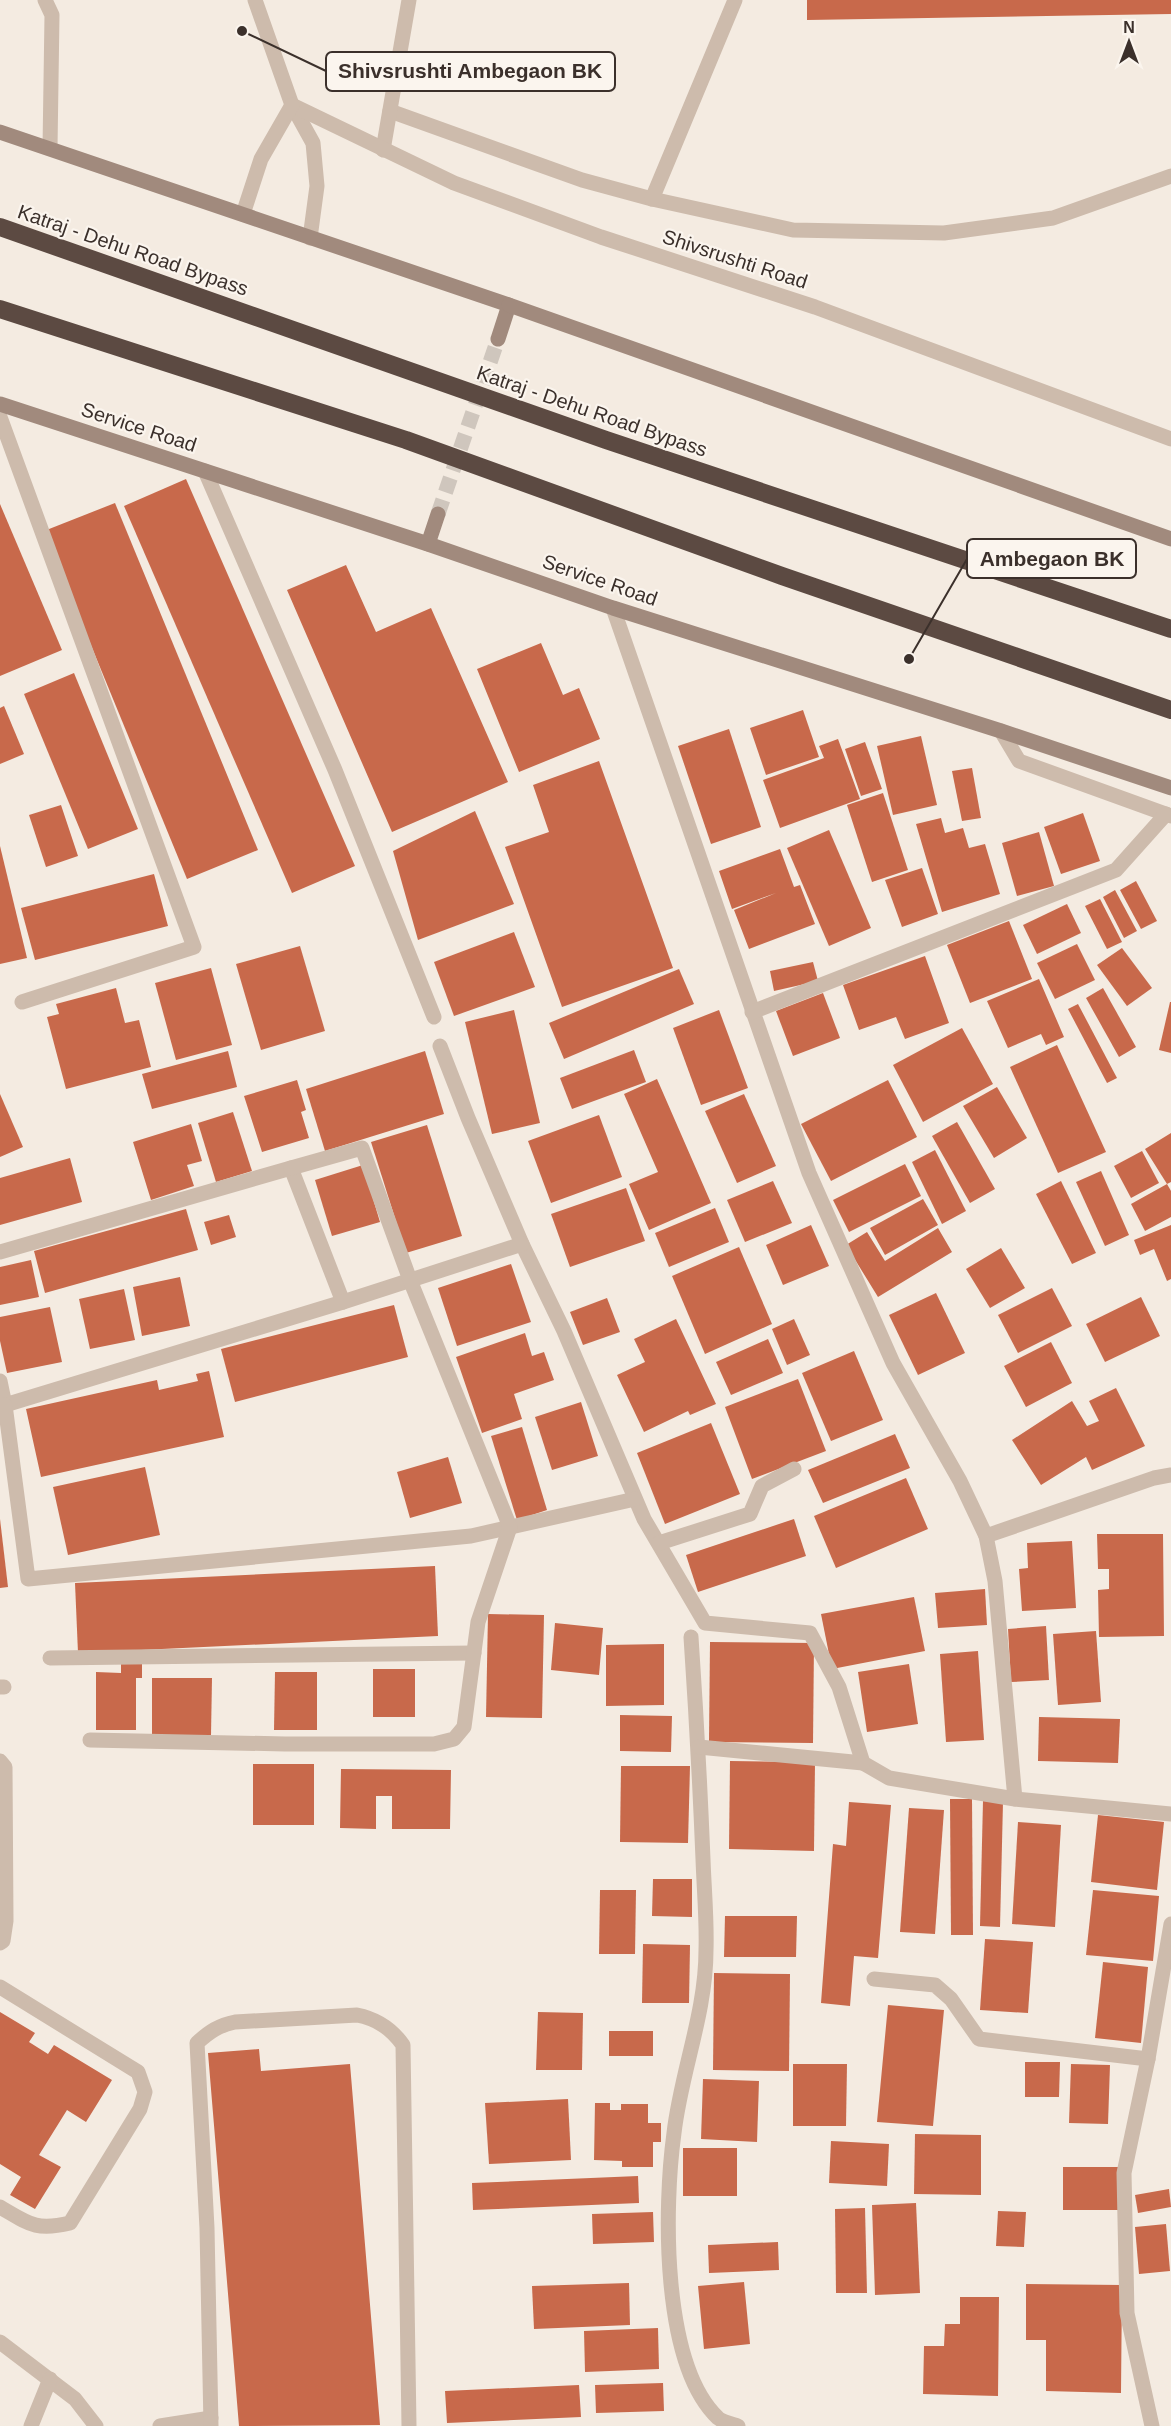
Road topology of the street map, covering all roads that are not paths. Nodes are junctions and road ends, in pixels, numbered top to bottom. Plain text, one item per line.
1 (45, 0) edge
2 (255, 0) edge
3 (409, 0) edge
4 (735, 0) edge
5 (292, 105) junction
6 (390, 111) junction
7 (0, 132) edge
8 (50, 148) junction
9 (382, 150) junction
10 (1171, 176) edge
11 (652, 198) junction
12 (243, 214) junction
13 (0, 227) edge
14 (310, 238) junction
15 (509, 305) junction
16 (0, 309) edge
17 (498, 339) tunnel mouth
18 (0, 404) edge
19 (0, 417) edge
20 (1171, 439) edge
21 (205, 471) junction
22 (438, 514) tunnel mouth
23 (1171, 538) edge
24 (428, 544) junction
25 (613, 608) junction
26 (1171, 629) edge
27 (1171, 710) edge
28 (1001, 731) junction
29 (1171, 788) edge
30 (1168, 815) edge
31 (22, 1002) dead end
32 (752, 1012) junction
33 (434, 1017) dead end
34 (440, 1046) dead end
35 (291, 1168) junction
36 (522, 1244) junction
37 (0, 1252) edge
38 (410, 1280) junction
39 (343, 1302) junction
40 (0, 1381) edge
41 (2, 1406) edge
42 (794, 1469) dead end
43 (1171, 1475) edge
44 (635, 1499) junction
45 (510, 1527) junction
46 (986, 1536) junction
47 (659, 1544) junction
48 (691, 1637) dead end
49 (474, 1653) junction
50 (50, 1658) dead end
51 (90, 1740) dead end
52 (699, 1747) junction
53 (0, 1761) edge
54 (863, 1763) junction
55 (1015, 1799) junction
56 (1171, 1814) edge
57 (1171, 1924) edge
58 (0, 1943) edge
59 (874, 1979) dead end
60 (0, 1987) edge
61 (1148, 2059) junction
62 (0, 2207) edge
63 (0, 2342) edge
64 (50, 2379) junction
65 (211, 2422) edge
66 (31, 2426) edge
67 (96, 2426) edge
68 (160, 2426) edge
69 (409, 2426) edge
70 (738, 2426) edge
71 (1152, 2426) edge

1 - 8 street
2 - 5 street
3 - 6 street
4 - 11 street
5 - 9 street, Shivsrushti Road
5 - 12 street
5 - 14 street
6 - 9 street
6 - 11 street
7 - 8 street
8 - 12 street
9 - 20 street, Shivsrushti Road
10 - 11 street
12 - 14 street
13 - 26 highway, Katraj - Dehu Road Bypass
14 - 15 street
15 - 17 street
15 - 23 street
16 - 27 highway
18 - 21 street, Service Road
19 - 31 street
21 - 24 street, Service Road
21 - 33 street
22 - 24 street
24 - 25 street, Service Road
25 - 28 street, Service Road
25 - 32 street
28 - 29 street, Service Road
28 - 30 street
30 - 32 street
32 - 46 street
34 - 36 street
35 - 37 street
35 - 38 street
35 - 39 street
36 - 38 street
36 - 44 street
38 - 39 street
38 - 45 street
39 - 41 street
40 - 41 street
41 - 45 street
42 - 47 street
43 - 46 street
44 - 45 street
44 - 47 street
45 - 49 street
46 - 55 street
47 - 54 street
48 - 52 street
49 - 50 street
49 - 51 street
52 - 54 street
52 - 70 street
53 - 58 street
54 - 55 street
55 - 56 street
57 - 61 street
59 - 61 street
60 - 62 street
61 - 71 street
63 - 64 street
64 - 66 street
64 - 67 street
65 - 68 street
65 - 69 street

